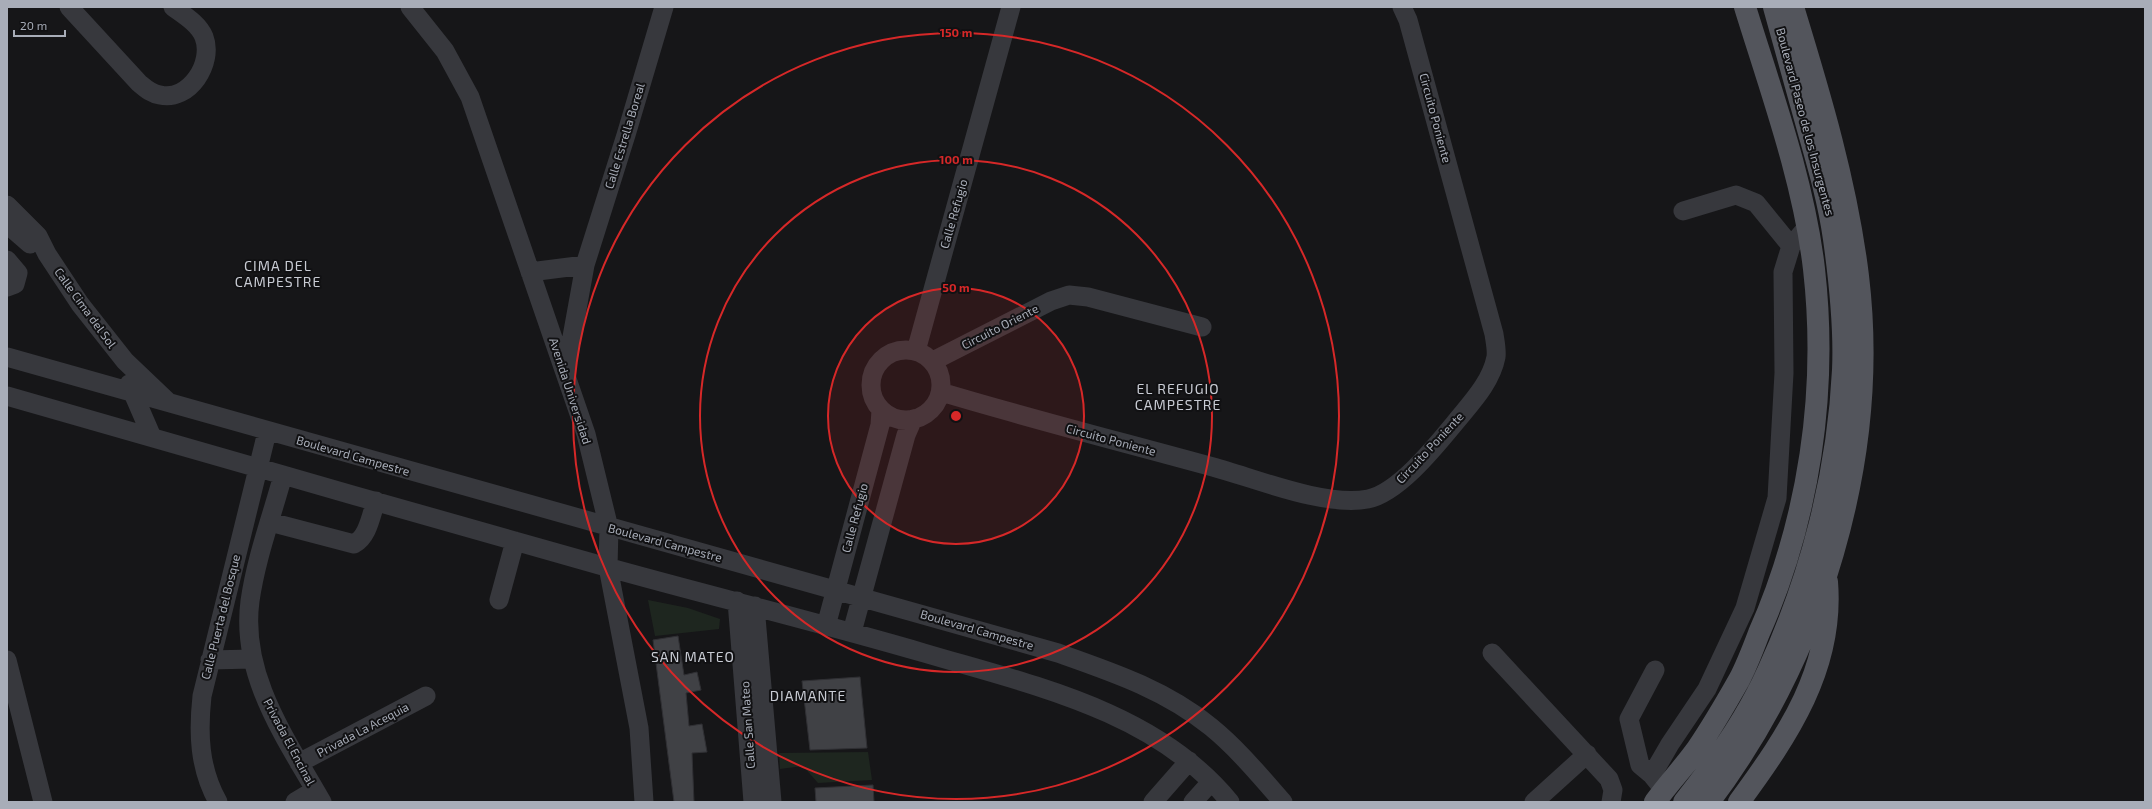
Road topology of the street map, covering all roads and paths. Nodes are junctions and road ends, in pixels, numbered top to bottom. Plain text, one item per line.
1 (69, 7) edge
2 (173, 7) edge
3 (410, 7) edge
4 (664, 7) edge
5 (1011, 7) edge
6 (1402, 7) edge
7 (1745, 7) edge
8 (1774, 7) edge
9 (1793, 7) edge
10 (7, 205) edge
11 (1683, 211) dead end
12 (7, 224) edge
13 (1807, 227) junction
14 (1791, 246) junction
15 (47, 254) junction
16 (7, 260) edge
17 (585, 265) junction
18 (530, 272) junction
19 (7, 287) edge
20 (1202, 327) dead end
21 (916, 351) junction
22 (7, 357) edge
23 (125, 361) junction
24 (932, 361) junction
25 (565, 372) junction
26 (131, 392) junction
27 (941, 392) junction
28 (7, 396) edge
29 (168, 402) junction
30 (882, 410) junction
31 (913, 419) junction
32 (267, 432) junction
33 (152, 437) junction
34 (259, 468) junction
35 (283, 475) junction
36 (376, 501) junction
37 (270, 522) junction
38 (609, 528) junction
39 (515, 540) junction
40 (608, 567) junction
41 (1826, 573) junction
42 (836, 591) junction
43 (862, 598) junction
44 (499, 600) dead end
45 (746, 603) junction
46 (826, 626) junction
47 (852, 632) junction
48 (1760, 633) junction
49 (1793, 637) junction
50 (1492, 653) dead end
51 (252, 659) junction
52 (7, 660) edge
53 (210, 660) junction
54 (1819, 664) junction
55 (1655, 670) dead end
56 (426, 696) dead end
57 (1587, 754) junction
58 (1189, 761) junction
59 (299, 763) junction
60 (760, 768) junction
61 (1212, 782) junction
62 (1169, 785) junction
63 (1657, 789) edge
64 (318, 796) edge
65 (43, 802) edge
66 (218, 802) edge
67 (295, 802) edge
68 (644, 802) edge
69 (753, 802) edge
70 (772, 802) edge
71 (1153, 802) edge
72 (1189, 802) edge
73 (1193, 802) edge
74 (1230, 802) edge
75 (1283, 802) edge
76 (1534, 802) edge
77 (1611, 802) edge
78 (1684, 802) edge
79 (1709, 802) edge
80 (1739, 802) edge

1 - 2 street
3 - 18 street, Avenida Universidad
4 - 17 street, Calle Estrella Boreal
5 - 21 street, Calle Refugio
6 - 27 street, Circuito Poniente
7 - 13 main road
8 - 49 main road, Boulevard Paseo de los Insurgentes
9 - 41 main road, Boulevard Paseo de los Insurgentes
10 - 15 street, Calle Cima del Sol
11 - 14 street
12 - 15 street, Calle Cima del Sol
13 - 14 street
13 - 48 main road
14 - 63 street
15 - 23 street, Calle Cima del Sol
16 - 19 street
17 - 18 street
17 - 25 street, Calle Estrella Boreal
18 - 25 street, Avenida Universidad
20 - 24 street, Circuito Oriente
21 - 24 street
21 - 30 street
22 - 26 street, Boulevard Campestre
23 - 26 street, Calle Cima del Sol
23 - 29 street, Calle Cima del Sol
24 - 27 street
25 - 38 street, Avenida Universidad
26 - 29 street, Boulevard Campestre
26 - 33 street, Calle Cima del Sol
27 - 31 street
28 - 33 street
29 - 32 street, Boulevard Campestre
30 - 31 street
30 - 42 street, Calle Refugio
31 - 43 street
32 - 34 street, Calle Puerta del Bosque
32 - 38 street, Boulevard Campestre
33 - 34 street
34 - 35 street
34 - 53 street, Calle Puerta del Bosque
35 - 36 street
35 - 37 street, Calle Puerta del Bosque
36 - 37 street
36 - 39 street
37 - 51 street, Calle Puerta del Bosque
38 - 40 street, Avenida Universidad
38 - 42 street, Boulevard Campestre
39 - 40 street
39 - 44 street
40 - 45 street
40 - 68 street, Avenida Universidad
41 - 49 main road, Boulevard Paseo de los Insurgentes
41 - 54 main road
42 - 43 street, Boulevard Campestre
42 - 46 street, Calle Refugio
43 - 47 street
43 - 75 street, Boulevard Campestre
45 - 46 street
45 - 60 street, Calle San Mateo
46 - 47 street
47 - 58 street
48 - 49 main road
48 - 63 main road
49 - 54 main road
49 - 78 main road, Boulevard Paseo de los Insurgentes
49 - 79 main road, Boulevard Paseo de los Insurgentes
50 - 57 street
51 - 53 street
51 - 59 street, Privada El Encinal
52 - 65 street
53 - 66 street, Calle Puerta del Bosque
54 - 80 main road
55 - 63 street
56 - 59 street, Privada La Acequia
57 - 76 street
57 - 77 street
58 - 61 street
58 - 62 street
59 - 64 street, Privada El Encinal
60 - 69 street, Calle San Mateo
60 - 70 street, Calle San Mateo
61 - 73 street
61 - 74 street
62 - 71 street
62 - 72 street
64 - 67 street

